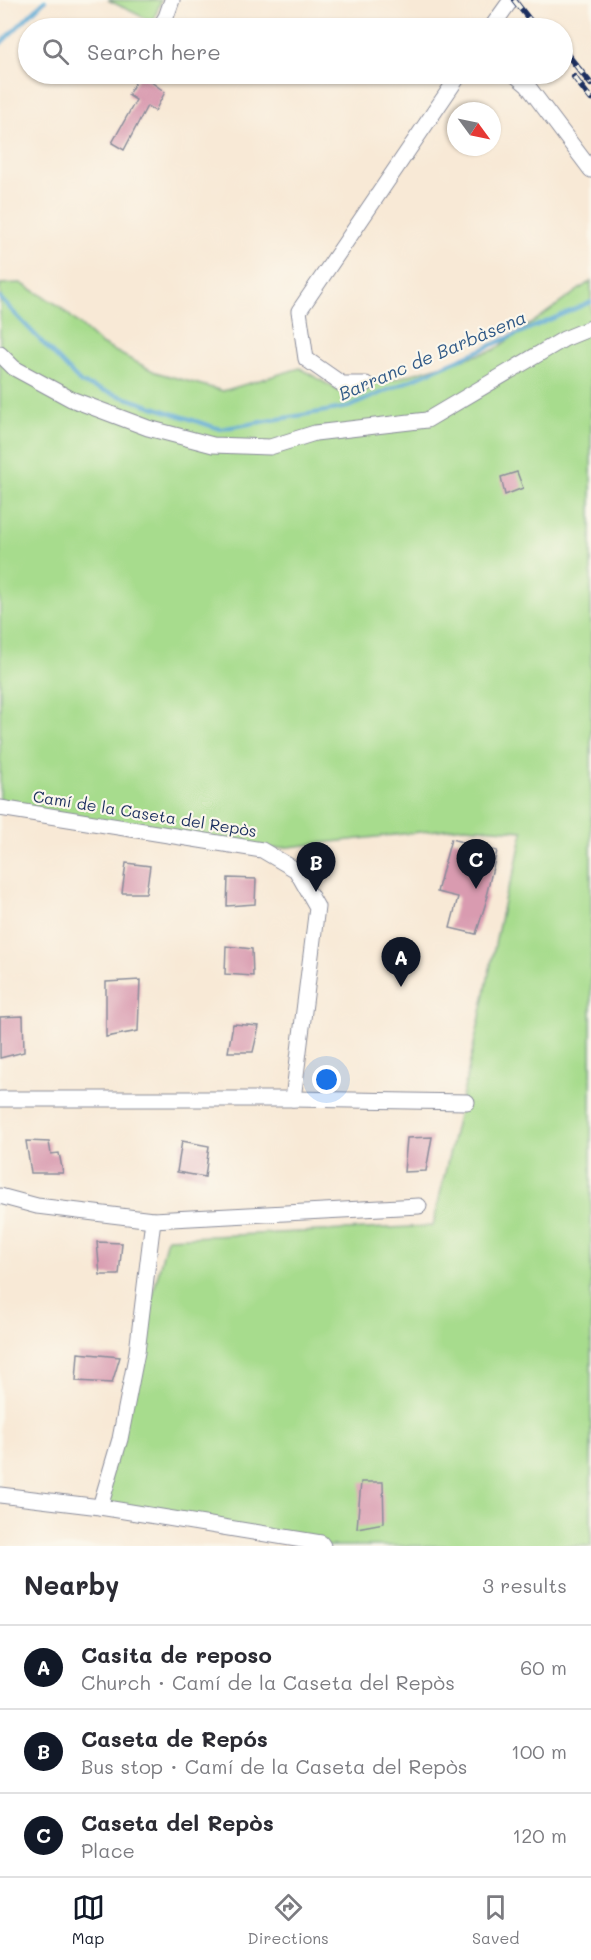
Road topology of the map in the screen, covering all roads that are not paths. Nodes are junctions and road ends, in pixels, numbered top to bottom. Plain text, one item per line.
1 (172, 0) edge
2 (511, 0) edge
3 (165, 18) edge
4 (498, 18) edge
5 (453, 84) edge
6 (526, 84) edge
7 (591, 170) edge
8 (591, 328) edge
9 (0, 354) edge
10 (366, 384) dead end
11 (0, 808) edge
12 (0, 1099) edge
13 (293, 1099) junction
14 (467, 1102) dead end
15 (0, 1196) edge
16 (419, 1206) dead end
17 (153, 1220) junction
18 (0, 1494) edge
19 (100, 1508) junction
20 (323, 1546) edge

1 - 3 street
2 - 4 street
5 - 10 street
6 - 7 street
8 - 9 street
11 - 13 street, Camí de la Caseta del Repòs
12 - 13 street
13 - 14 street
15 - 17 street
16 - 17 street
17 - 19 street
18 - 19 street
19 - 20 street

